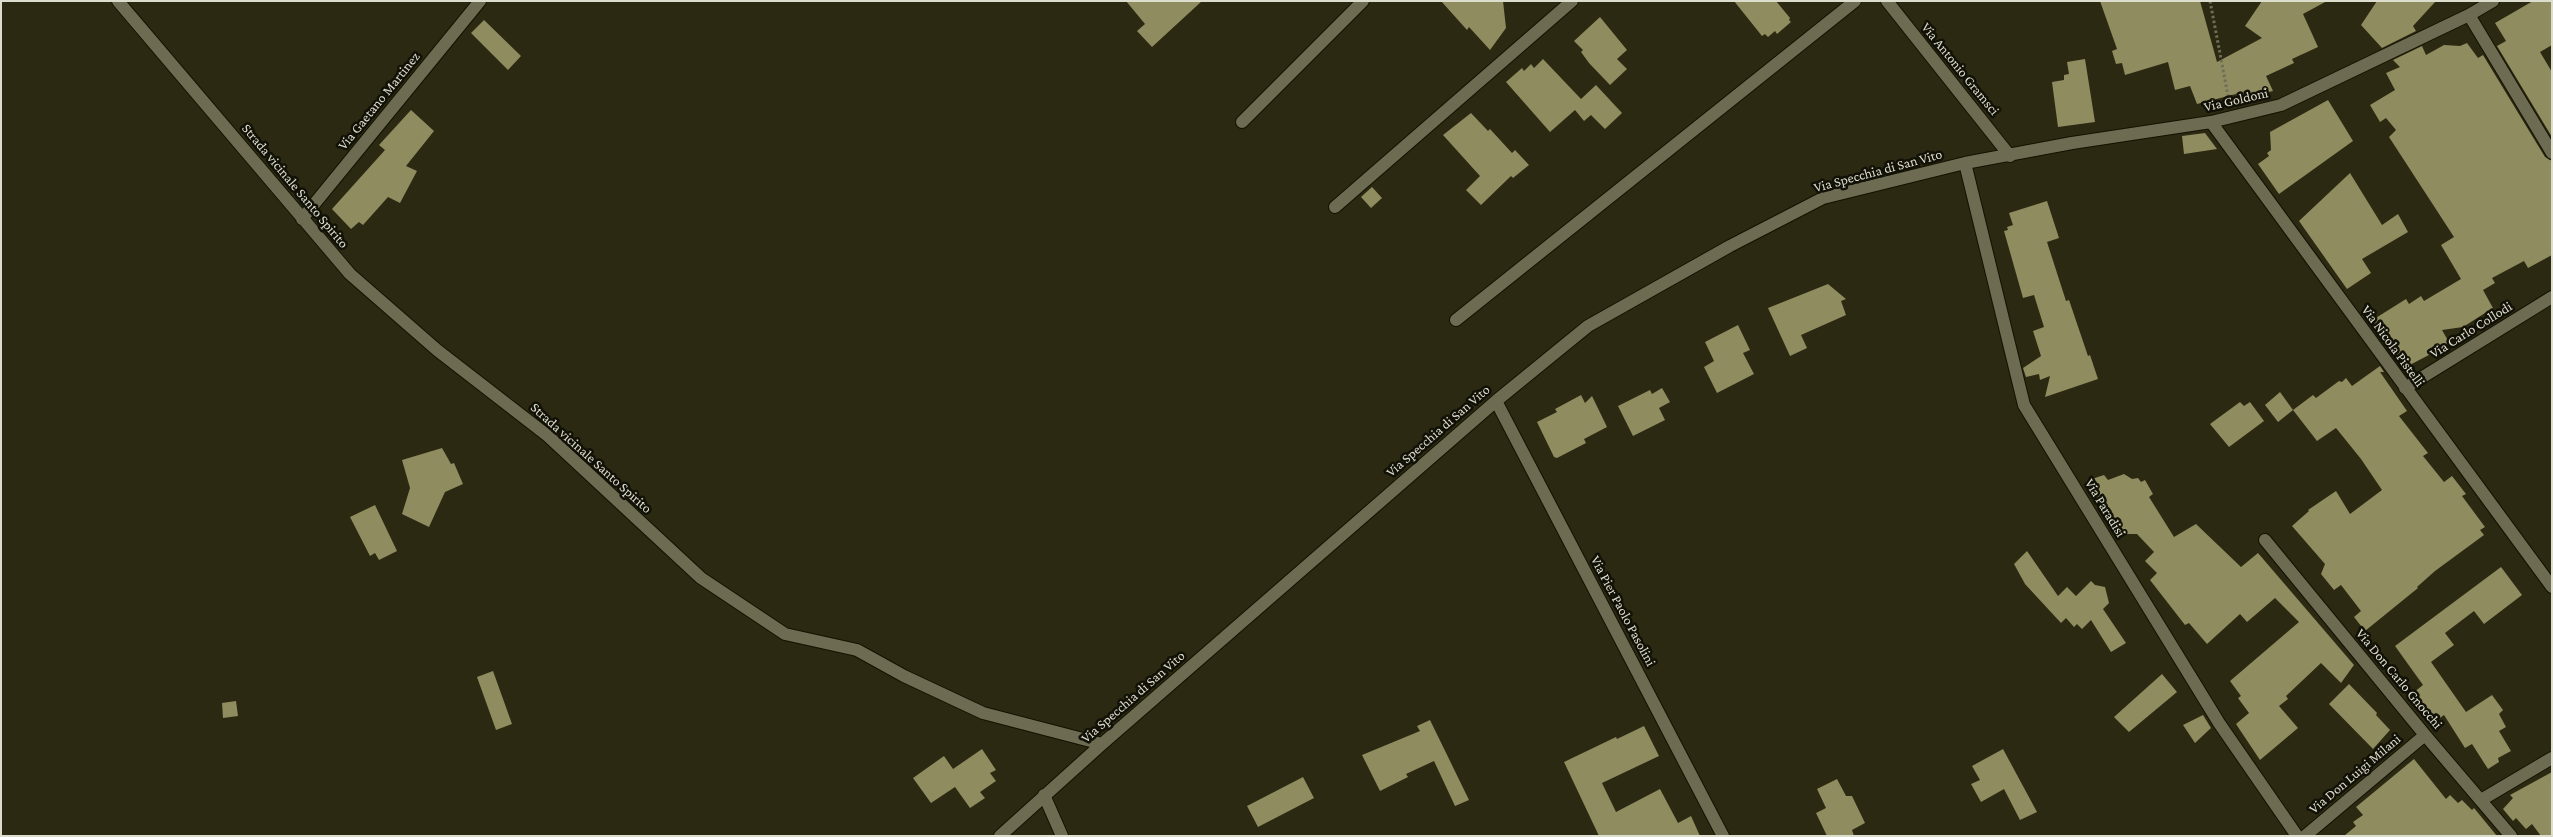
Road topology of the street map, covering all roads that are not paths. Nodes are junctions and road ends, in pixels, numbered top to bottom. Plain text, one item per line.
1 (118, 1) edge
2 (480, 1) edge
3 (1363, 1) edge
4 (1572, 1) edge
5 (1855, 1) edge
6 (1887, 1) edge
7 (2493, 1) edge
8 (2469, 15) junction
9 (1242, 122) dead end
10 (2211, 122) junction
11 (2552, 153) edge
12 (2010, 156) junction
13 (1965, 163) junction
14 (1335, 207) dead end
15 (302, 219) junction
16 (2552, 297) edge
17 (1456, 320) dead end
18 (2405, 388) junction
19 (1496, 401) junction
20 (2265, 540) dead end
21 (2552, 587) edge
22 (2425, 735) junction
23 (1102, 744) junction
24 (2552, 758) edge
25 (1044, 794) junction
26 (2481, 800) junction
27 (1000, 836) edge
28 (1062, 836) edge
29 (1723, 836) edge
30 (2297, 836) edge
31 (2304, 836) edge
32 (2512, 836) edge

1 - 15 street, Strada vicinale Santo Spirito
2 - 15 street, Via Gaetano Martinez
3 - 9 street
4 - 14 street
5 - 17 street
6 - 12 street, Via Antonio Gramsci
7 - 8 street, Via Goldoni
8 - 10 street, Via Goldoni
8 - 11 street
10 - 12 street, Via Goldoni
10 - 18 street, Via Nicola Pistelli
12 - 13 street, Via Goldoni
13 - 19 street, Via Specchia di San Vito
13 - 30 street, Via Paradisi
15 - 23 street, Strada vicinale Santo Spirito
16 - 18 street, Via Carlo Collodi
18 - 21 street, Via Nicola Pistelli
19 - 23 street, Via Specchia di San Vito
19 - 29 street, Via Pier Paolo Pasolini
20 - 22 street, Via Don Carlo Gnocchi
22 - 26 street, Via Don Carlo Gnocchi
22 - 31 street, Via Don Luigi Milani
23 - 25 street, Via Specchia di San Vito
24 - 26 street
25 - 27 street, Via Specchia di San Vito
25 - 28 street
26 - 32 street, Via Don Carlo Gnocchi

